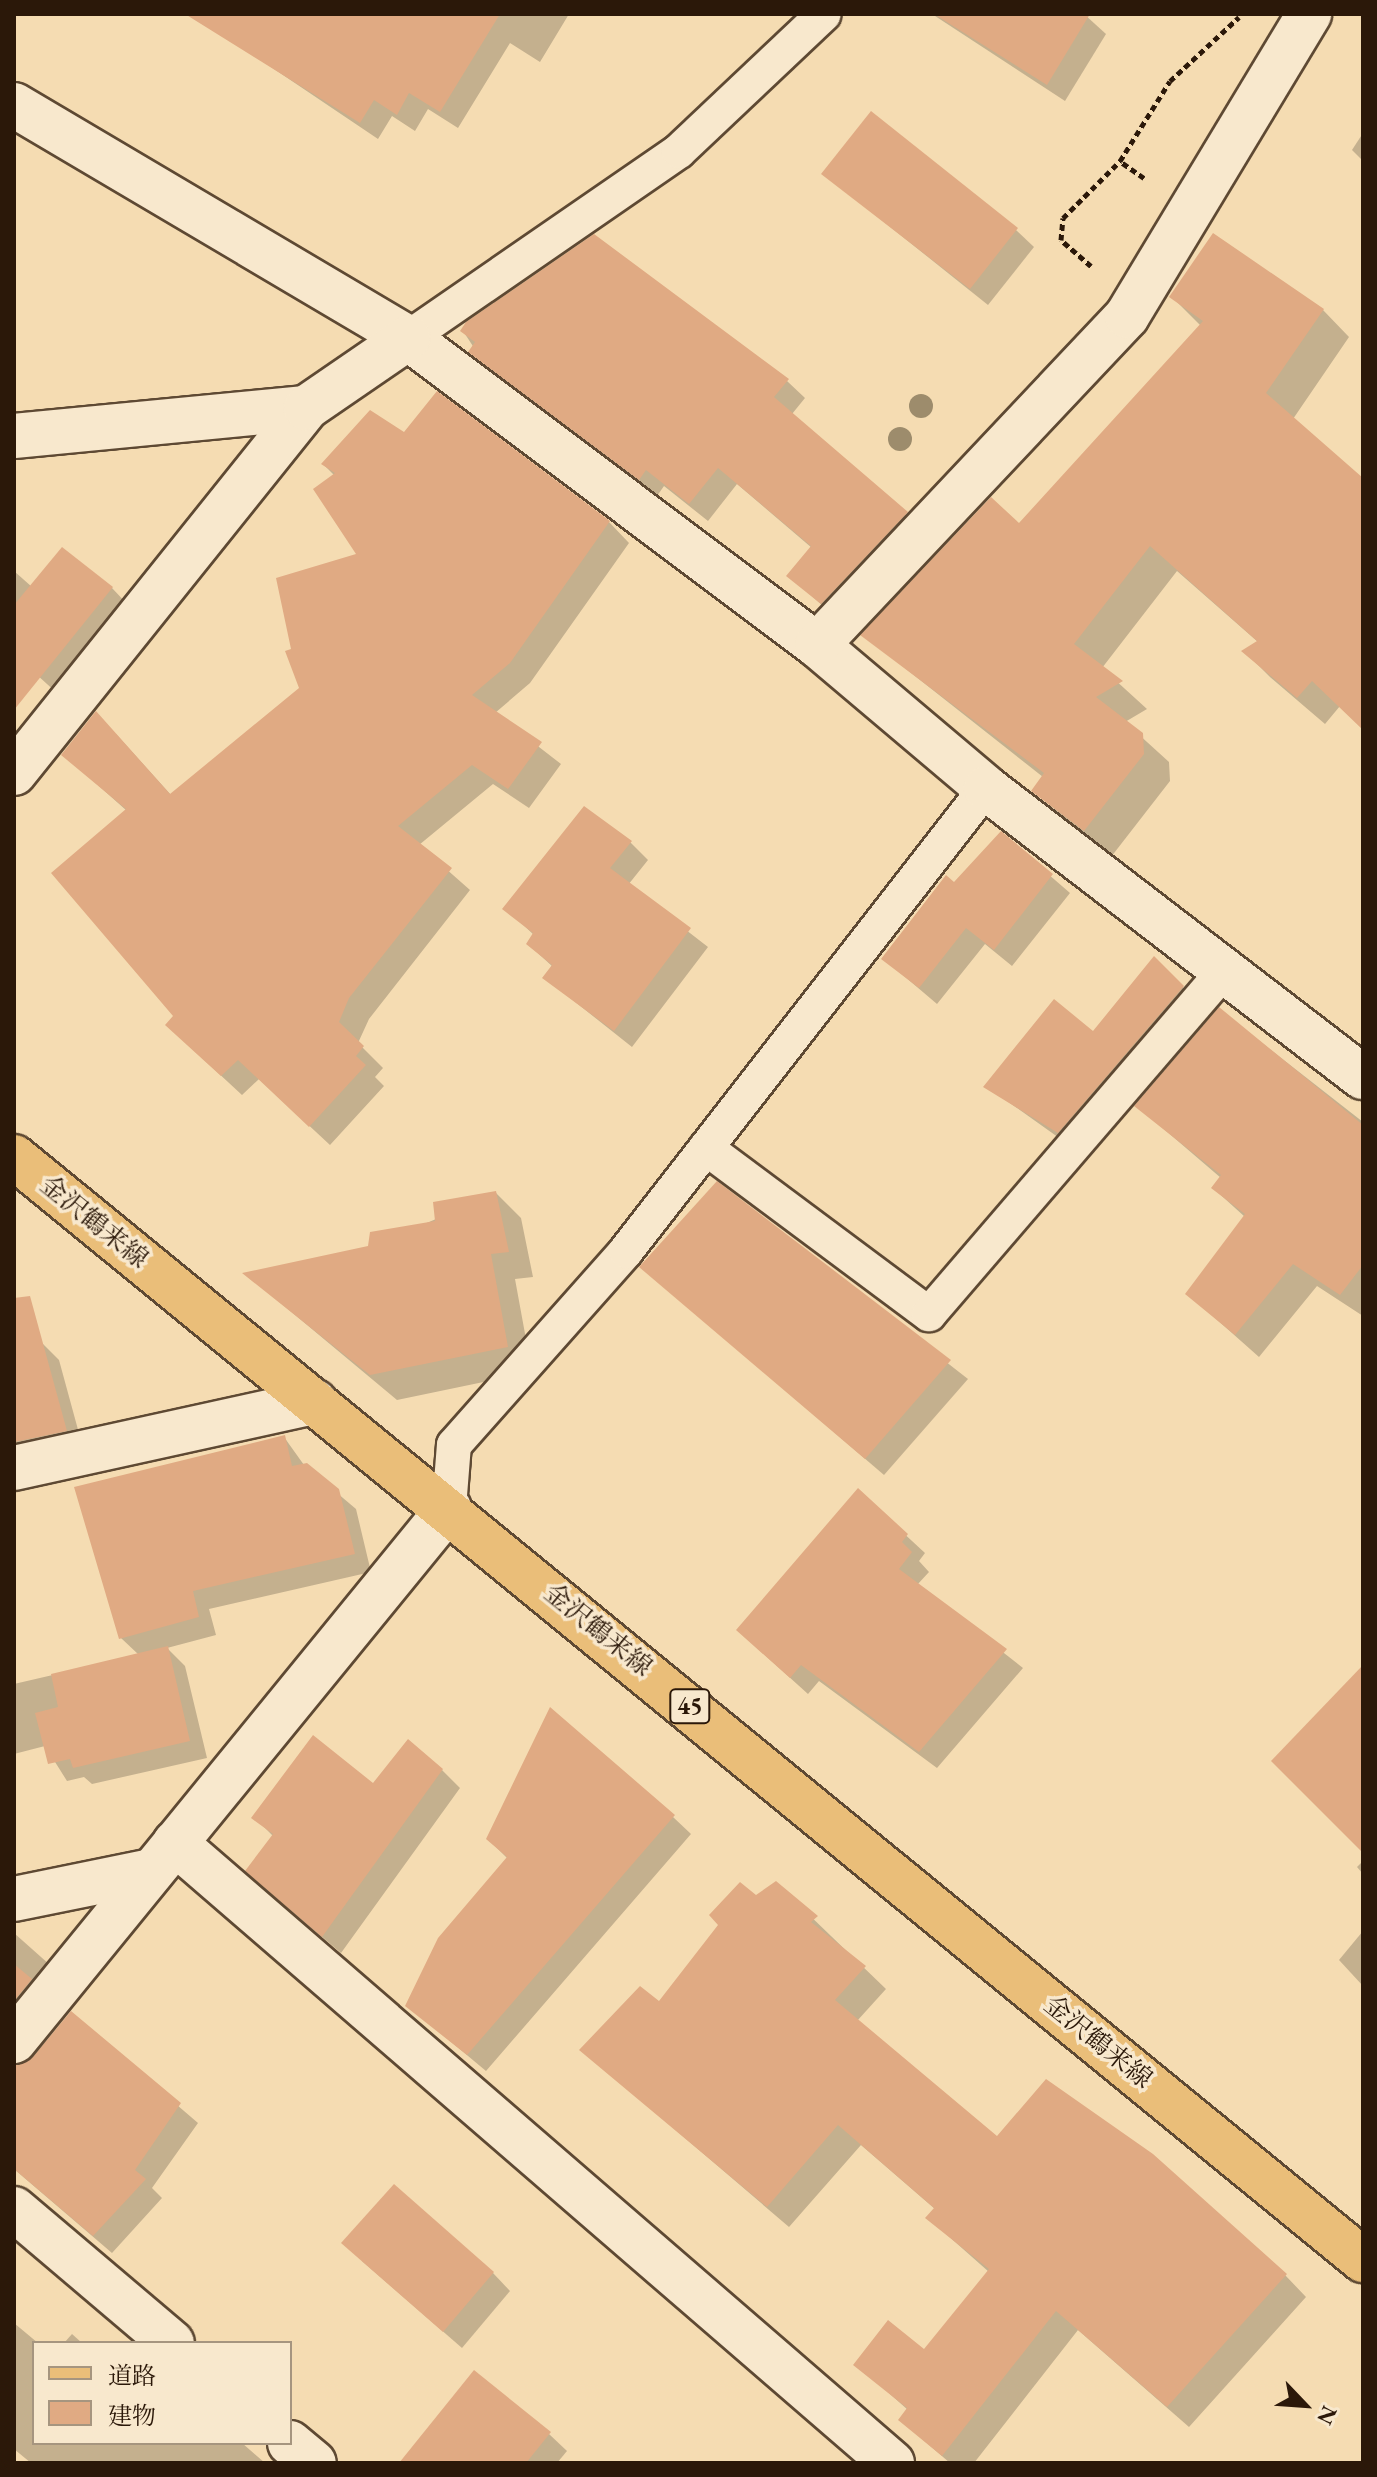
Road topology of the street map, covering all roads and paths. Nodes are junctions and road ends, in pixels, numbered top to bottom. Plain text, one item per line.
1 (824, 14) edge
2 (1243, 14) edge
3 (1309, 14) edge
4 (14, 105) edge
5 (1120, 161) junction
6 (1190, 211) junction
7 (1135, 302) junction
8 (408, 338) junction
9 (306, 408) junction
10 (14, 436) edge
11 (817, 645) junction
12 (14, 773) edge
13 (986, 788) junction
14 (1224, 971) junction
15 (1363, 1077) edge
16 (706, 1148) junction
17 (14, 1157) edge
18 (315, 1402) junction
19 (14, 1468) edge
20 (449, 1508) junction
21 (164, 1857) junction
22 (14, 1899) edge
23 (14, 2041) edge
24 (14, 2209) edge
25 (1363, 2260) edge
26 (170, 2341) edge
27 (292, 2445) edge
28 (314, 2463) edge
29 (892, 2463) edge

1 - 8 lane
2 - 5 path
3 - 6 street
4 - 8 street
5 - 6 path
5 - 7 path
6 - 7 street
7 - 11 street
8 - 9 street
8 - 11 street
9 - 10 street
9 - 12 street
11 - 13 street
13 - 14 street
13 - 16 lane
14 - 15 street
14 - 16 lane
16 - 20 lane
17 - 18 main road, 金沢鶴来線 / 45
18 - 19 street
18 - 20 main road, 金沢鶴来線 / 45
20 - 21 street
20 - 25 main road, 金沢鶴来線 / 45
21 - 22 street
21 - 23 street
21 - 29 street
24 - 26 street
27 - 28 street

